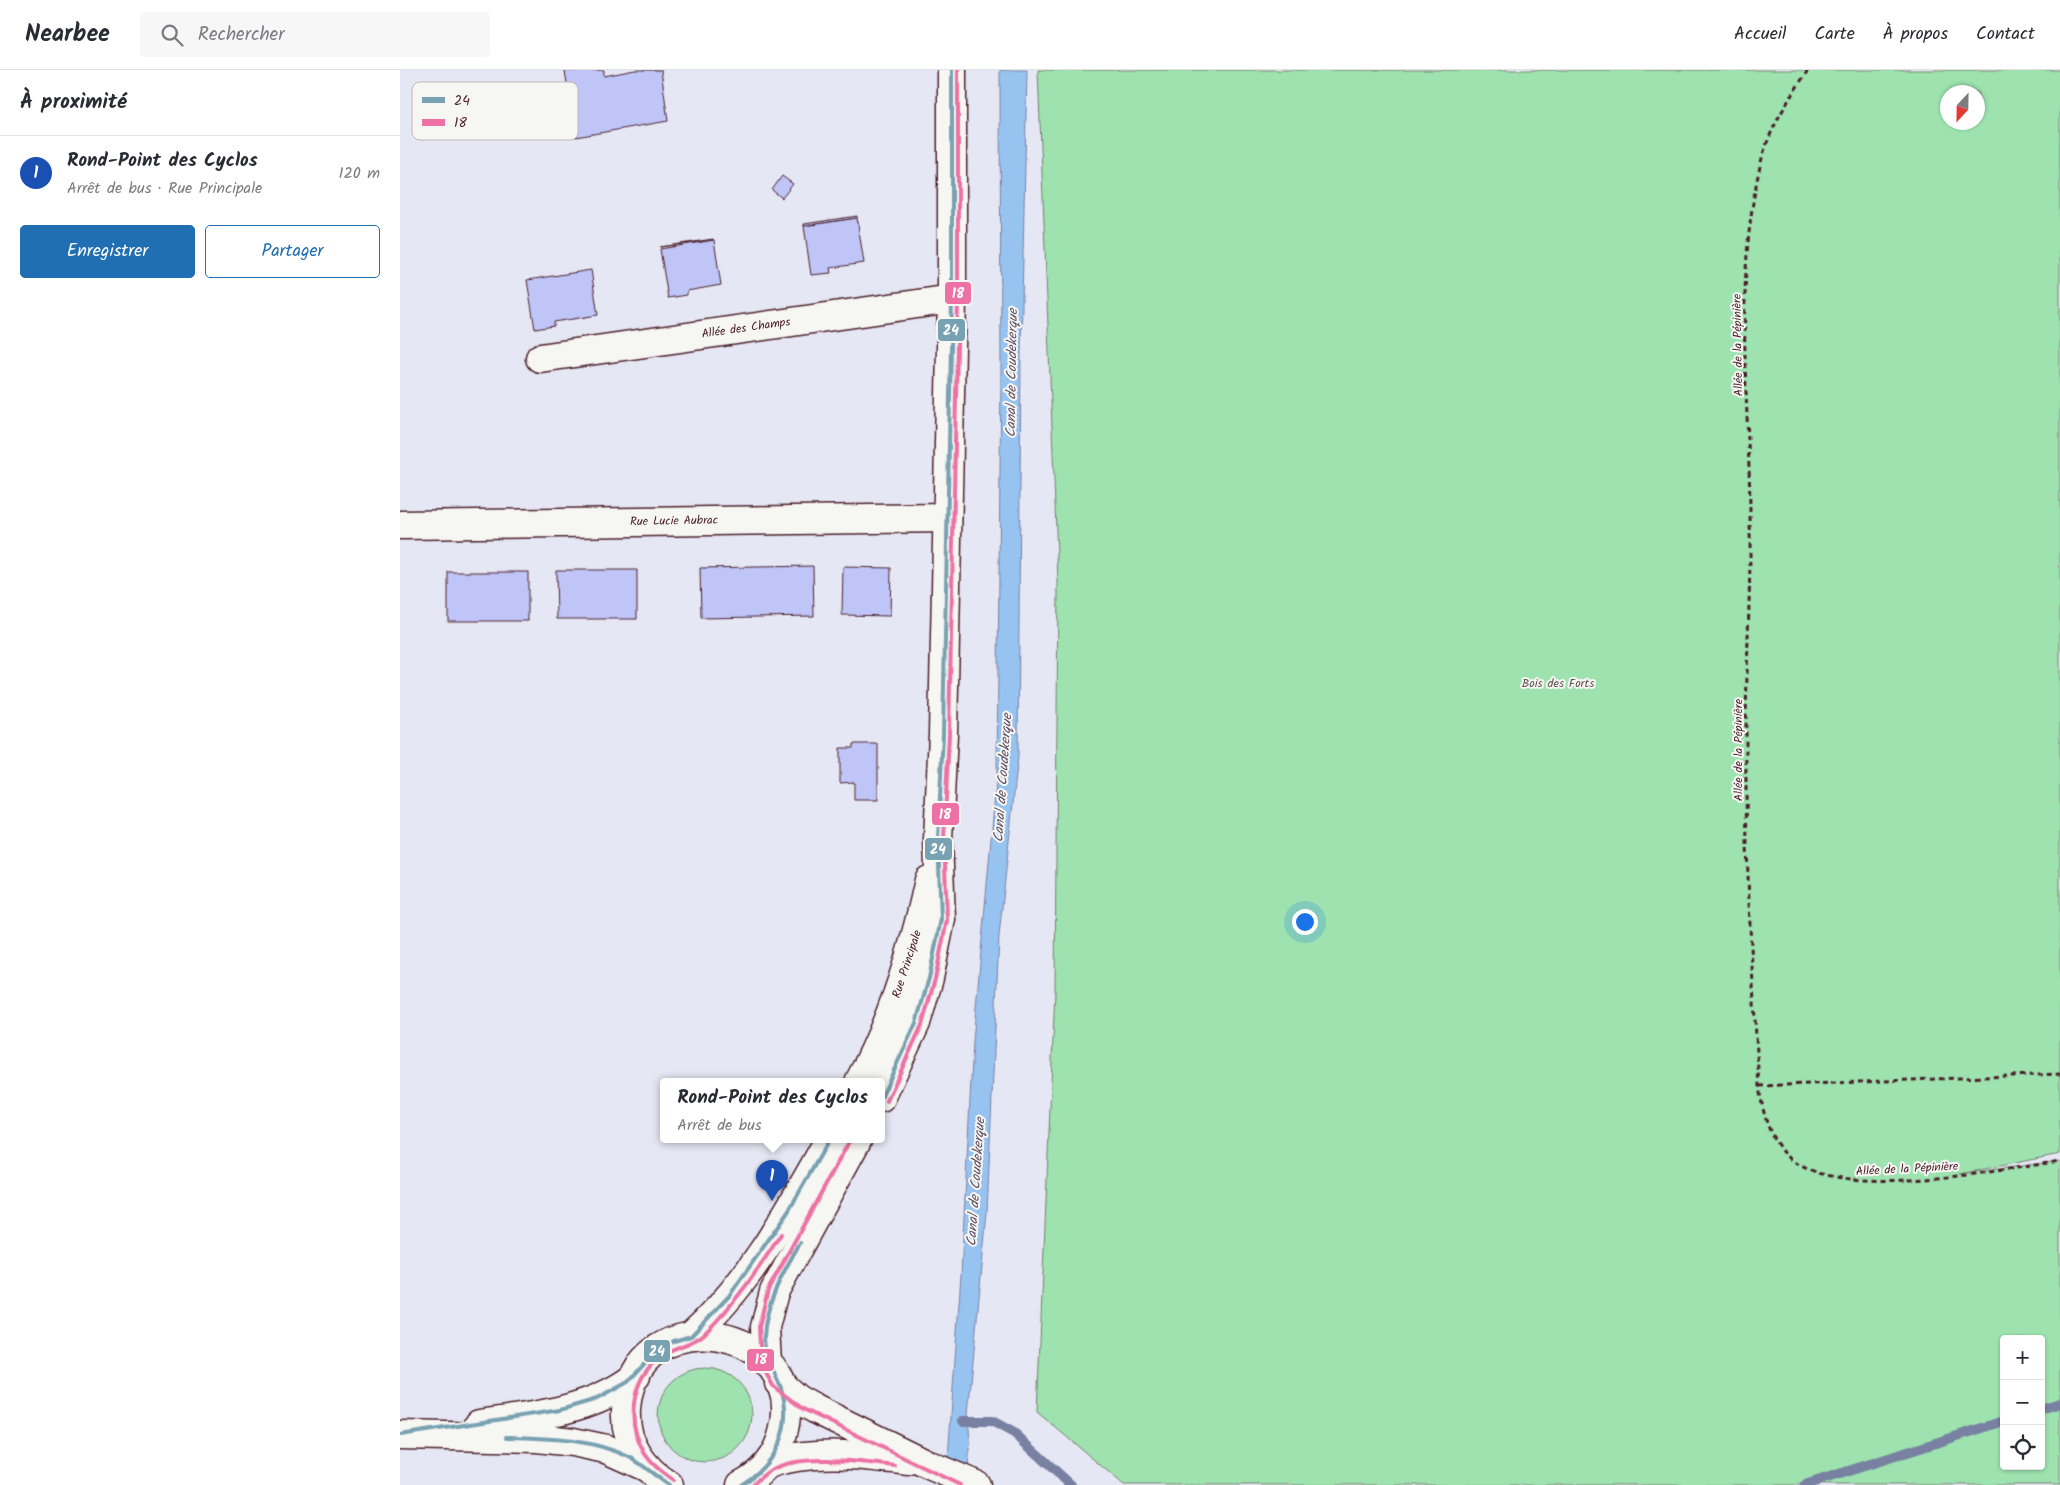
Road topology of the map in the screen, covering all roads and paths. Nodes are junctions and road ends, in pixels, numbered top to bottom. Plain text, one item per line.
1 (952, 70) edge
2 (1808, 70) edge
3 (952, 299) junction
4 (540, 358) dead end
5 (948, 518) junction
6 (400, 525) edge
7 (938, 839) junction
8 (2060, 1074) edge
9 (861, 1078) edge
10 (1759, 1086) junction
11 (885, 1089) edge
12 (827, 1143) edge
13 (855, 1143) edge
14 (2060, 1161) edge
15 (691, 1336) junction
16 (773, 1373) junction
17 (636, 1376) junction
18 (404, 1435) edge
19 (929, 1465) junction
20 (751, 1479) edge
21 (661, 1480) edge
22 (976, 1485) edge

1 - 3 street, Rue Principale
2 - 10 path, Allée de la Pépinière
3 - 4 street, Allée des Champs
3 - 5 street, Rue Principale
5 - 6 street, Rue Lucie Aubrac
5 - 7 street, Rue Principale
7 - 9 street, Rue Principale
7 - 11 street, Rue Principale
8 - 10 path
10 - 14 path, Allée de la Pépinière
12 - 15 street
13 - 16 street
15 - 16 street
15 - 17 street
16 - 19 street
16 - 20 street
17 - 18 street
17 - 21 street
18 - 21 street
19 - 20 street
19 - 22 street

